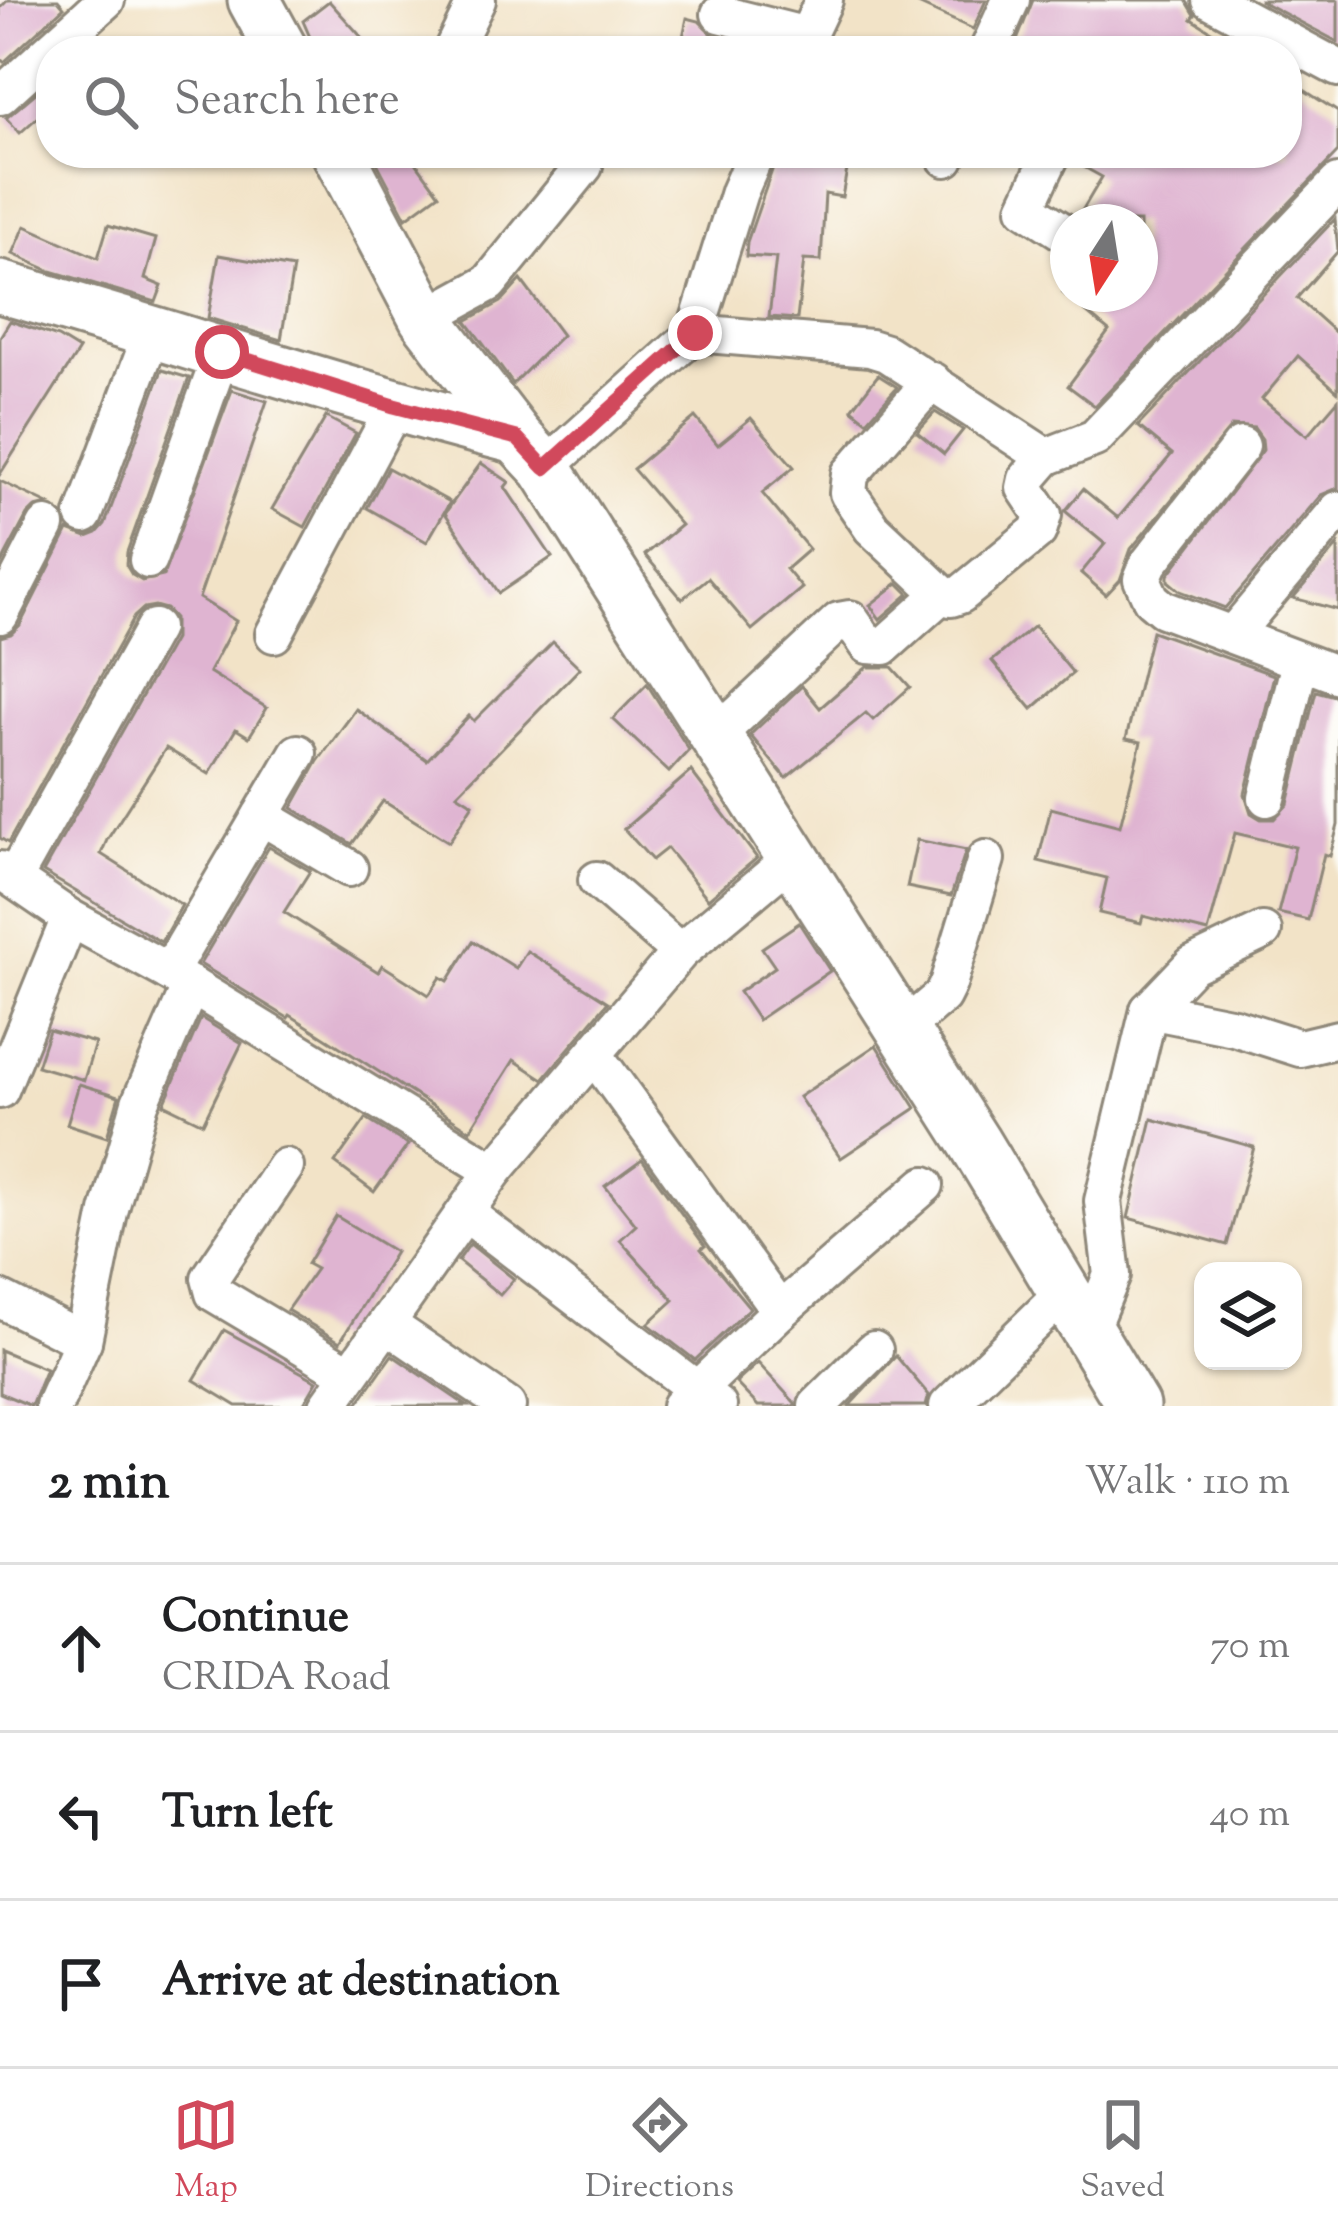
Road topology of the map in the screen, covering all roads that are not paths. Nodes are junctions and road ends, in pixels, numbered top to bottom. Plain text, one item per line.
1 (106, 0) edge
2 (254, 0) edge
3 (477, 0) edge
4 (824, 0) edge
5 (1011, 0) edge
6 (1211, 0) edge
7 (720, 14) dead end
8 (66, 36) edge
9 (274, 36) edge
10 (459, 36) edge
11 (781, 36) edge
12 (807, 36) edge
13 (995, 36) edge
14 (1278, 36) edge
15 (1302, 49) edge
16 (36, 63) edge
17 (1338, 68) edge
18 (0, 96) edge
19 (346, 168) edge
20 (582, 168) edge
21 (749, 168) edge
22 (1045, 168) edge
23 (1338, 183) edge
24 (1050, 223) edge
25 (0, 287) edge
26 (425, 318) junction
27 (153, 330) junction
28 (695, 333) junction
29 (222, 352) junction
30 (932, 381) junction
31 (394, 406) junction
32 (1241, 446) dead end
33 (531, 453) junction
34 (1046, 458) junction
35 (1337, 512) edge
36 (84, 514) dead end
37 (46, 526) dead end
38 (148, 560) dead end
39 (942, 594) junction
40 (0, 615) edge
41 (154, 628) dead end
42 (1235, 632) junction
43 (274, 634) dead end
44 (1300, 662) junction
45 (1338, 675) edge
46 (717, 735) junction
47 (298, 753) dead end
48 (1267, 798) dead end
49 (261, 816) junction
50 (795, 856) junction
51 (986, 859) dead end
52 (349, 868) dead end
53 (7, 874) edge
54 (598, 880) dead end
55 (70, 918) junction
56 (1263, 931) dead end
57 (680, 952) junction
58 (180, 979) junction
59 (1149, 1010) junction
60 (902, 1030) junction
61 (1338, 1039) edge
62 (595, 1056) junction
63 (0, 1090) edge
64 (285, 1167) dead end
65 (494, 1171) junction
66 (925, 1185) dead end
67 (467, 1214) junction
68 (0, 1299) edge
69 (780, 1311) junction
70 (1078, 1311) junction
71 (388, 1325) junction
72 (83, 1341) junction
73 (874, 1350) dead end
74 (350, 1374) junction
75 (698, 1400) edge
76 (54, 1406) edge
77 (328, 1406) edge
78 (506, 1406) edge
79 (818, 1406) edge
80 (948, 1406) edge
81 (1132, 1406) edge

1 - 8 street
2 - 9 main road
3 - 10 street
4 - 12 street
5 - 13 street
6 - 14 street
7 - 11 street
15 - 17 street
16 - 18 street
19 - 26 main road
20 - 26 street
21 - 28 street
22 - 24 street
23 - 34 street
25 - 27 main road
26 - 33 main road
27 - 29 main road
27 - 36 street
28 - 30 street
28 - 33 street
29 - 31 main road
29 - 38 street
30 - 34 street
30 - 39 street
31 - 33 main road
31 - 43 street
32 - 42 street
33 - 46 main road
34 - 39 street
35 - 42 street
37 - 40 street
39 - 46 street
41 - 53 street
42 - 44 street
44 - 45 street
44 - 48 street
46 - 50 main road
47 - 49 street
49 - 52 street
49 - 58 street
50 - 57 street
50 - 60 main road
51 - 60 street
53 - 55 street
54 - 57 street
55 - 58 street
55 - 63 street
56 - 59 street
57 - 62 street
58 - 65 street
58 - 72 street
59 - 61 street
59 - 70 street
60 - 70 main road
62 - 65 street
62 - 69 street
64 - 74 street
65 - 67 street
66 - 69 street
67 - 71 street
67 - 75 street
68 - 72 street
69 - 75 street
70 - 80 street
70 - 81 main road
71 - 74 street
71 - 78 street
72 - 76 street
73 - 79 street
74 - 77 street

